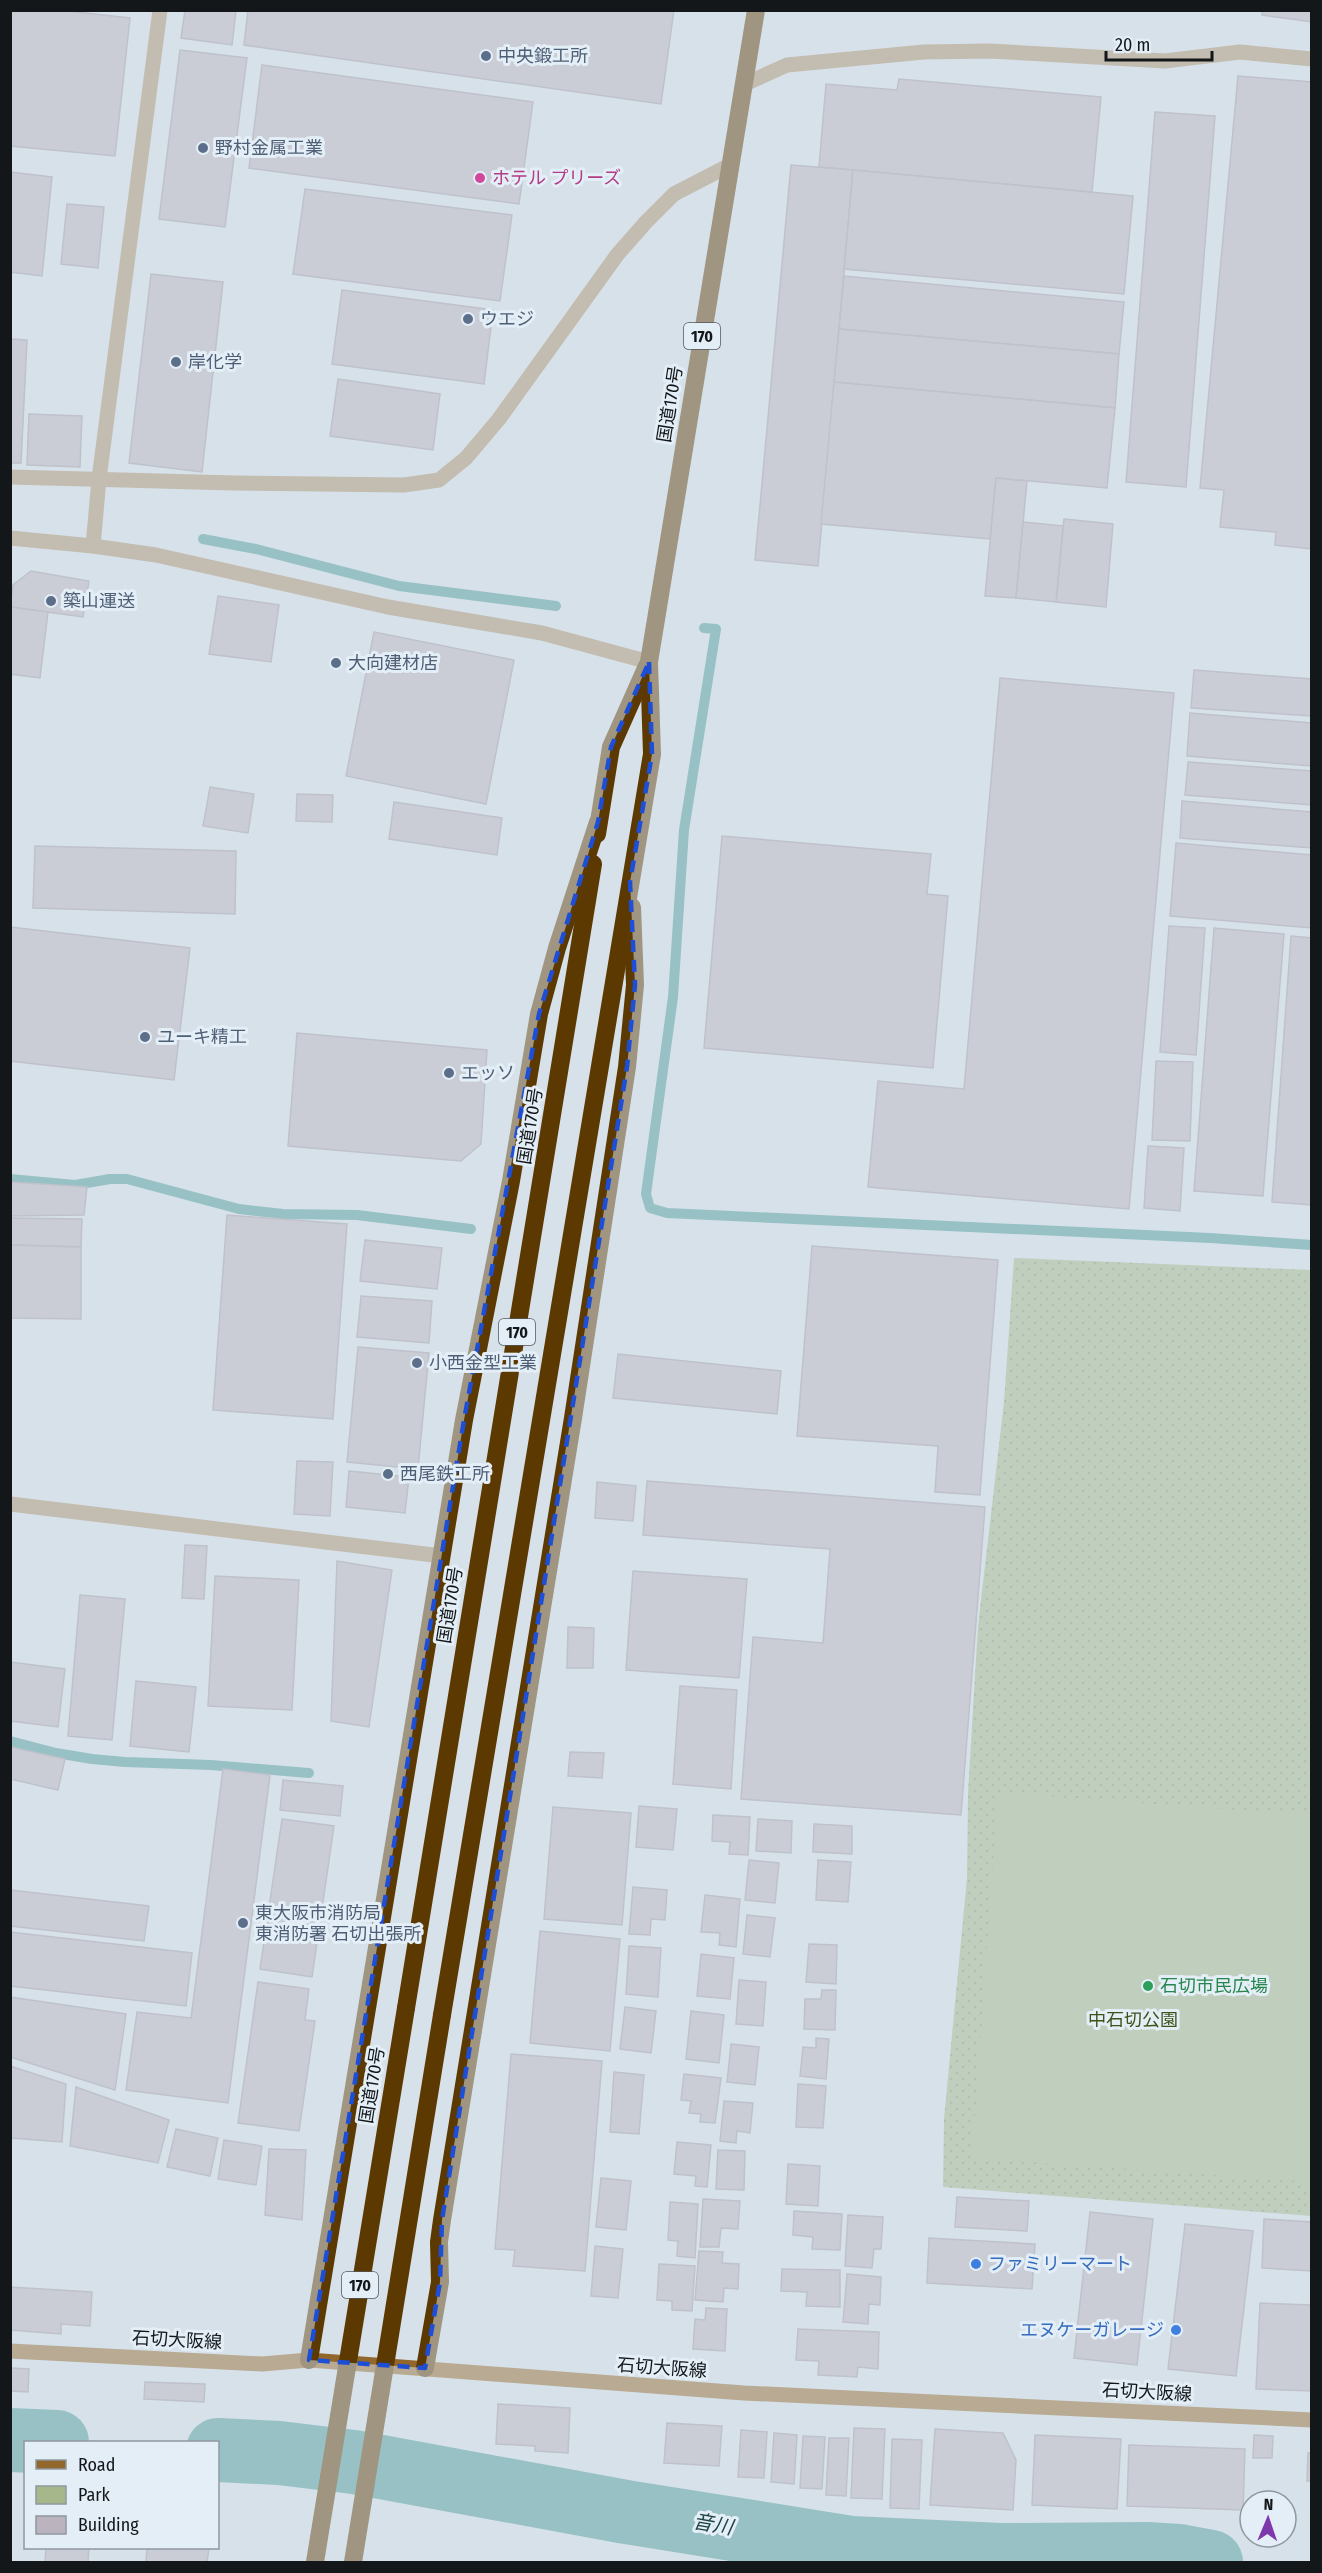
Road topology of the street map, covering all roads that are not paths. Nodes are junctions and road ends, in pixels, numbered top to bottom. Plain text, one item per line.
1 (160, 10) edge
2 (756, 10) edge
3 (1311, 59) edge
4 (745, 84) junction
5 (730, 165) junction
6 (10, 477) edge
7 (99, 479) junction
8 (10, 538) edge
9 (93, 546) junction
10 (649, 662) junction
11 (598, 822) junction
12 (630, 882) junction
13 (10, 1504) edge
14 (442, 1556) junction
15 (10, 2351) edge
16 (309, 2360) junction
17 (425, 2368) junction
18 (1311, 2420) edge
19 (315, 2562) edge
20 (353, 2562) edge

1 - 7 street
2 - 4 highway, 国道170号 / 170
3 - 4 street
4 - 5 highway, 国道170号 / 170
5 - 7 street
5 - 10 highway, 国道170号 / 170
6 - 7 street
7 - 9 street
8 - 9 street
9 - 10 street
10 - 11 highway, 国道170号 / 170
10 - 12 highway, 国道170号 / 170
11 - 14 highway
11 - 19 highway, 国道170号 / 170, bridge
12 - 17 highway
12 - 20 highway, 国道170号 / 170, bridge
13 - 14 street
14 - 16 highway
15 - 16 main road, 石切大阪線
16 - 17 main road, 石切大阪線
17 - 18 main road, 石切大阪線

